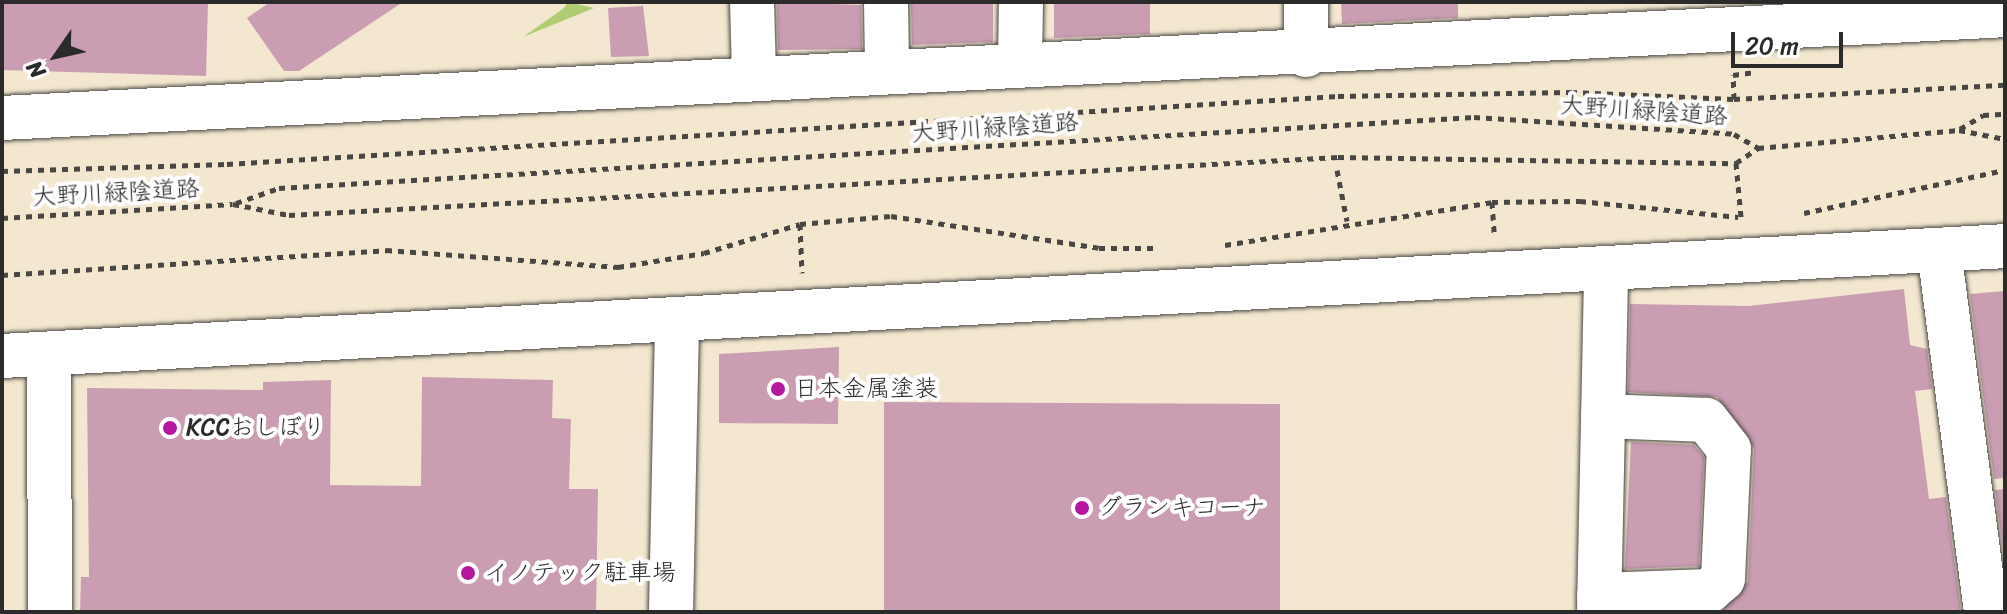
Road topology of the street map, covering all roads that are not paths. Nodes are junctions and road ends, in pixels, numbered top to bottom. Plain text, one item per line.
1 (752, 2) edge
2 (886, 2) edge
3 (1021, 2) edge
4 (1306, 2) edge
5 (1771, 15) edge
6 (2005, 15) edge
7 (1306, 55) junction
8 (1020, 63) junction
9 (887, 69) junction
10 (754, 74) junction
11 (2, 118) edge
12 (2005, 246) edge
13 (1939, 250) junction
14 (1606, 268) junction
15 (677, 319) junction
16 (49, 354) junction
17 (2, 356) edge
18 (1603, 416) junction
19 (1599, 604) edge
20 (50, 612) edge
21 (671, 612) edge
22 (1986, 612) edge

1 - 10 street
2 - 9 street
3 - 8 street
4 - 7 street
5 - 6 street
5 - 7 street
7 - 8 street
8 - 9 street
9 - 10 street
10 - 11 street
12 - 13 street
13 - 14 street
13 - 22 street
14 - 15 street
14 - 18 street
15 - 16 street
15 - 21 street
16 - 17 street
16 - 20 street
18 - 19 street
18 - 19 street

